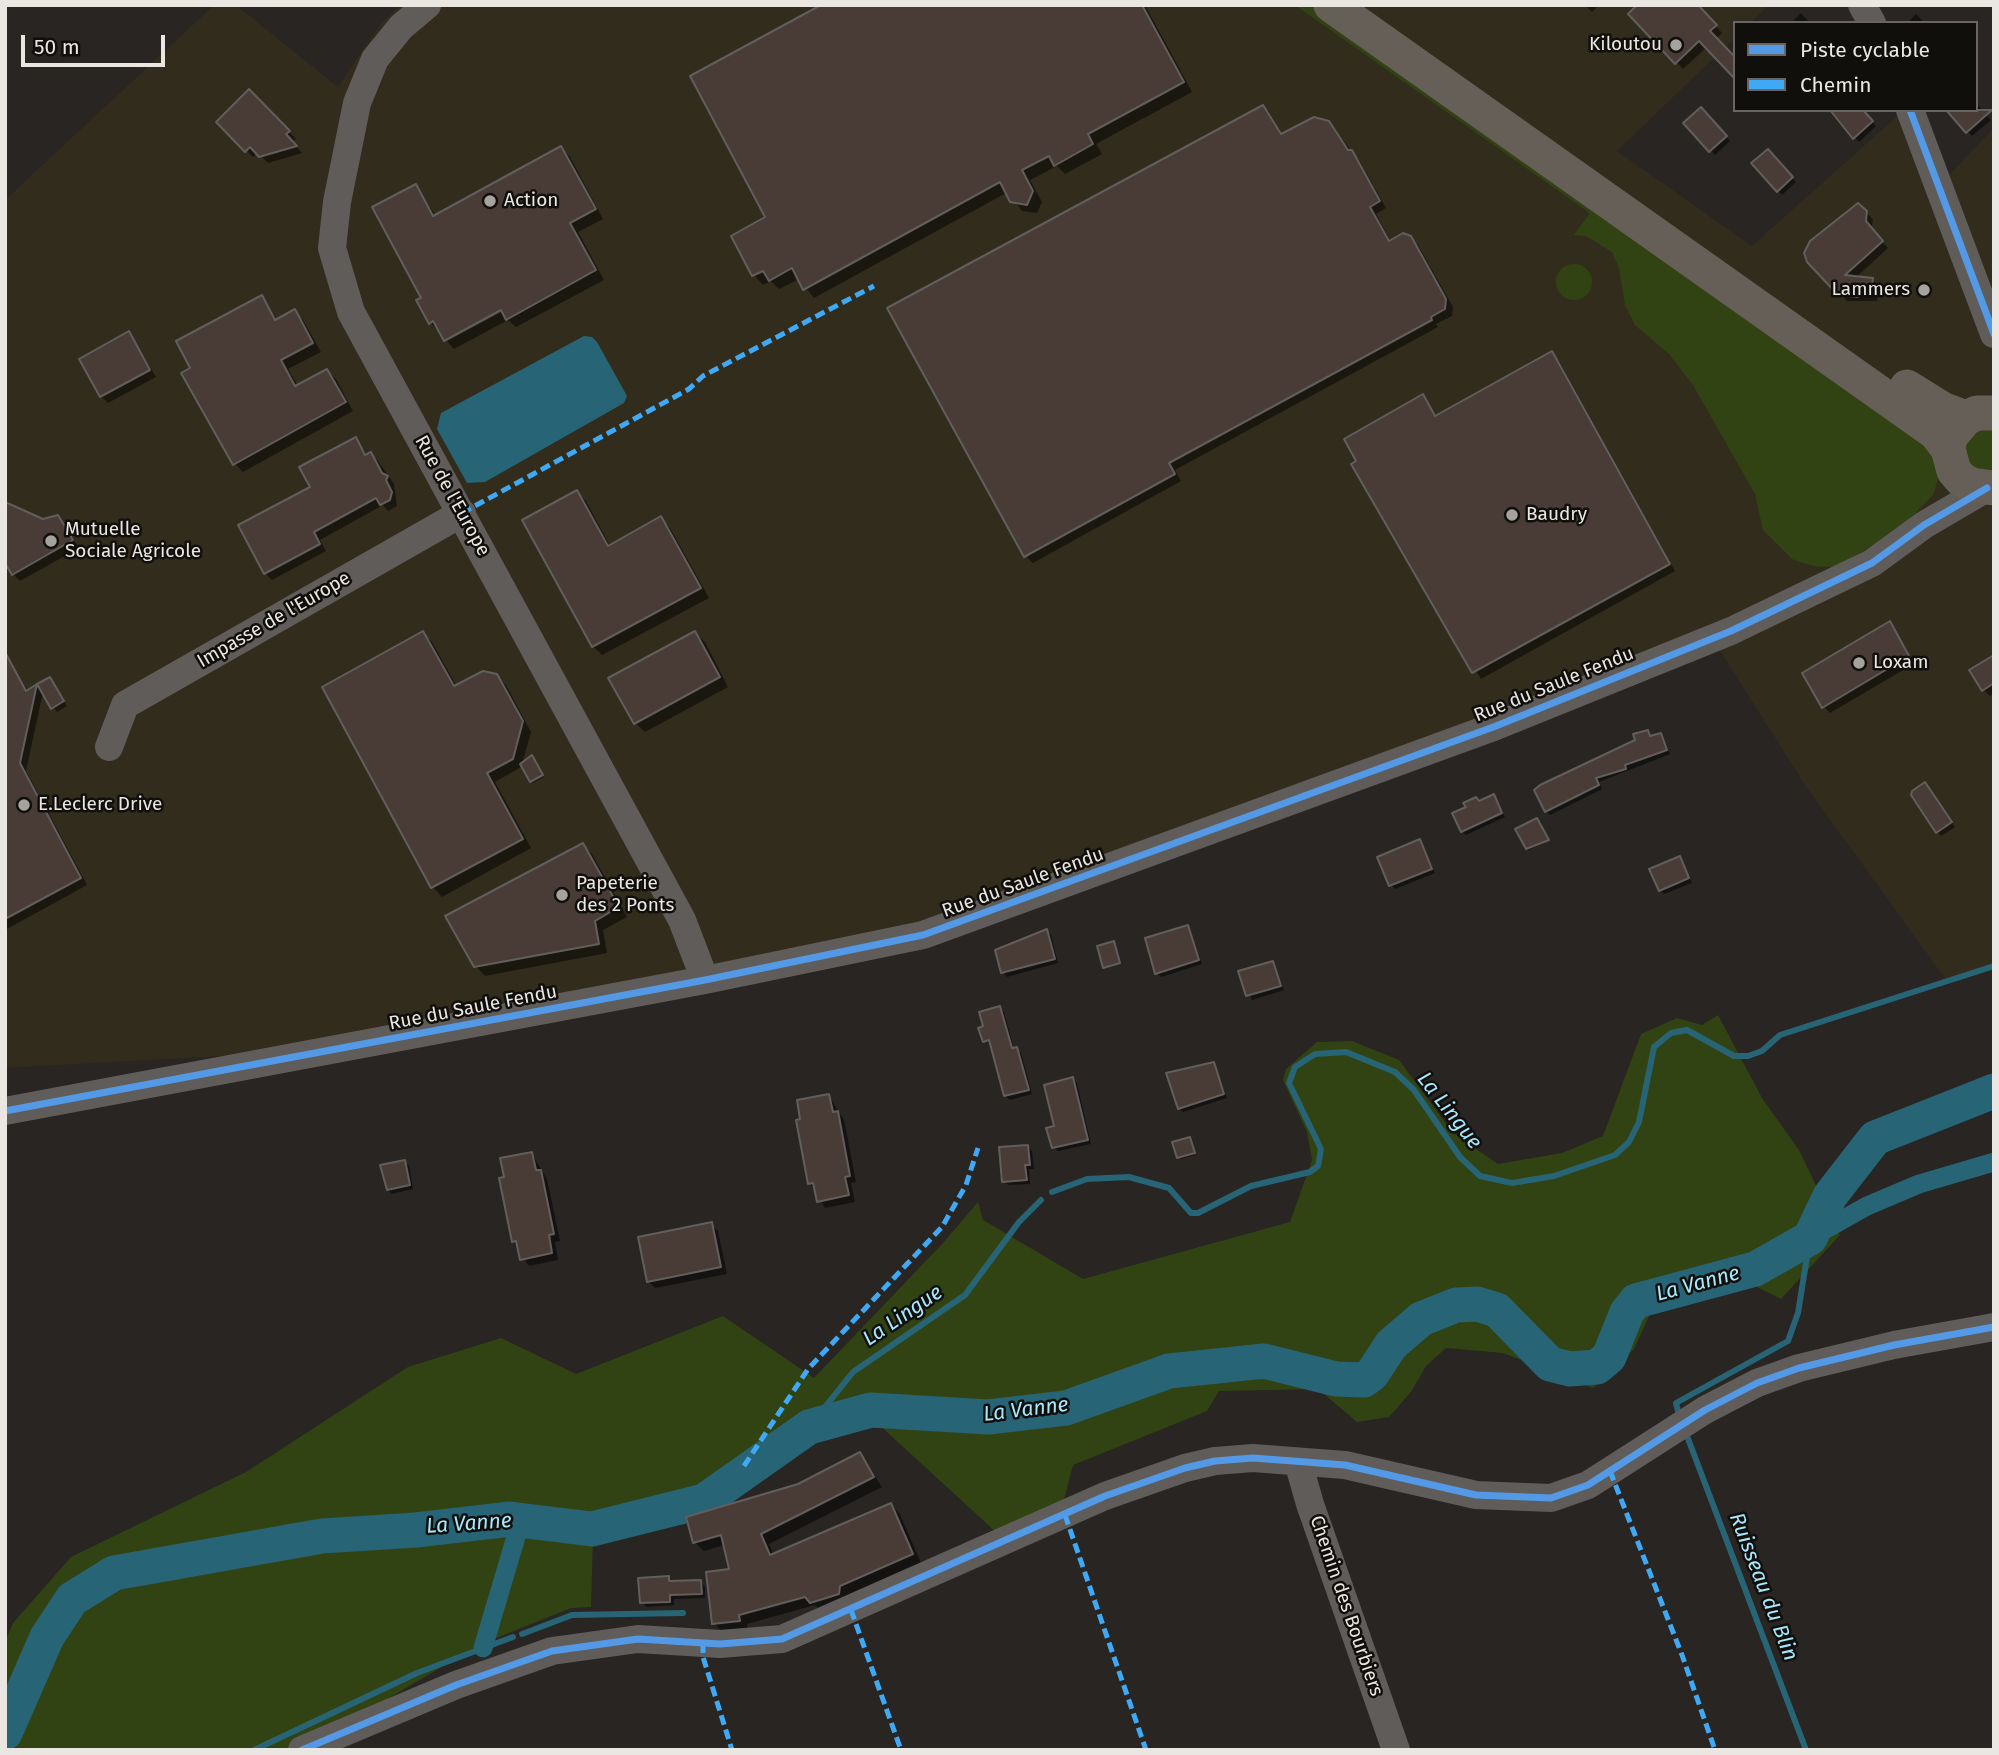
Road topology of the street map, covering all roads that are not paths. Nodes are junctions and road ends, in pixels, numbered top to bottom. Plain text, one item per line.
1 (426, 5) edge
2 (1331, 5) edge
3 (1360, 5) edge
4 (1862, 5) edge
5 (1871, 21) edge
6 (1911, 112) edge
7 (1994, 334) edge
8 (1980, 415) edge
9 (1951, 460) junction
10 (1990, 488) edge
11 (462, 513) junction
12 (1924, 525) junction
13 (109, 747) dead end
14 (705, 980) junction
15 (5, 1111) edge
16 (1994, 1327) edge
17 (1298, 1461) junction
18 (302, 1750) edge
19 (1396, 1750) edge

1 - 11 street, Rue de l'Europe
2 - 9 main road
3 - 8 main road
4 - 5 street
6 - 7 street
8 - 9 main road
9 - 10 main road
9 - 12 street, Rue du Saule Fendu
10 - 12 street, Rue du Saule Fendu
11 - 13 street, Impasse de l'Europe
11 - 14 street, Rue de l'Europe
12 - 14 street, Rue du Saule Fendu
14 - 15 street, Rue du Saule Fendu
16 - 17 street
17 - 18 street
17 - 19 street, Chemin des Bourbiers

